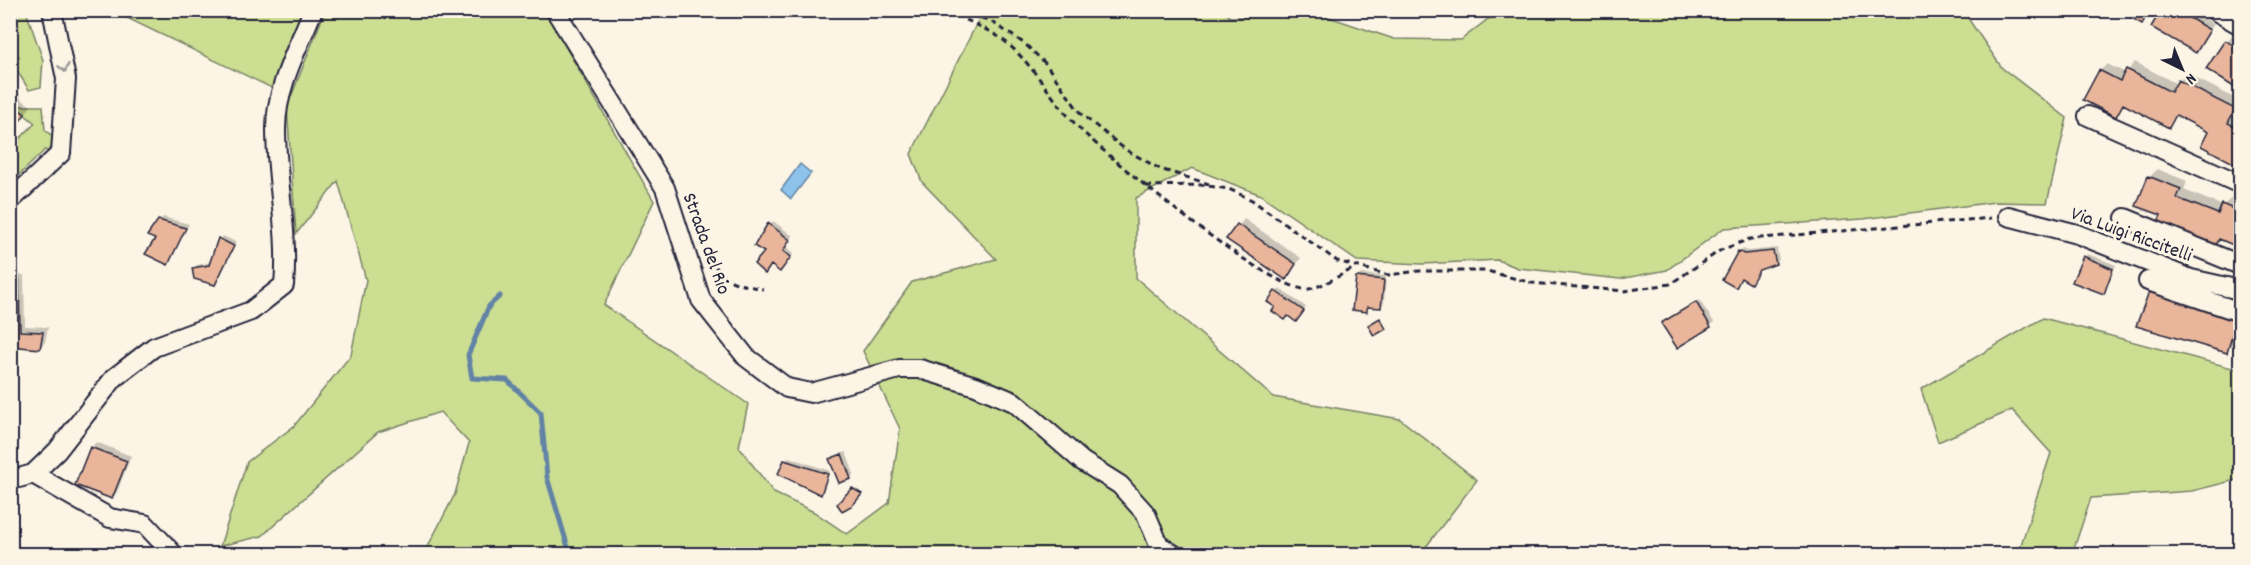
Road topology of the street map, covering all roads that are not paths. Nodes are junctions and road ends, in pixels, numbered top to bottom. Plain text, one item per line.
1 (52, 10) edge
2 (313, 10) edge
3 (555, 10) edge
4 (2214, 10) edge
5 (2241, 26) edge
6 (2088, 116) dead end
7 (2241, 184) edge
8 (10, 201) edge
9 (2008, 216) road end
10 (2125, 218) dead end
11 (2241, 265) edge
12 (2148, 281) dead end
13 (2241, 290) edge
14 (2241, 312) edge
15 (33, 474) junction
16 (10, 476) edge
17 (173, 555) edge
18 (1173, 555) edge

1 -> 8 street
2 - 15 street
3 - 18 street, Strada del Rio
4 - 5 street
6 - 7 street
9 - 13 street, Via Luigi Riccitelli
10 - 11 street
12 - 14 street
15 - 16 street
15 - 17 street

